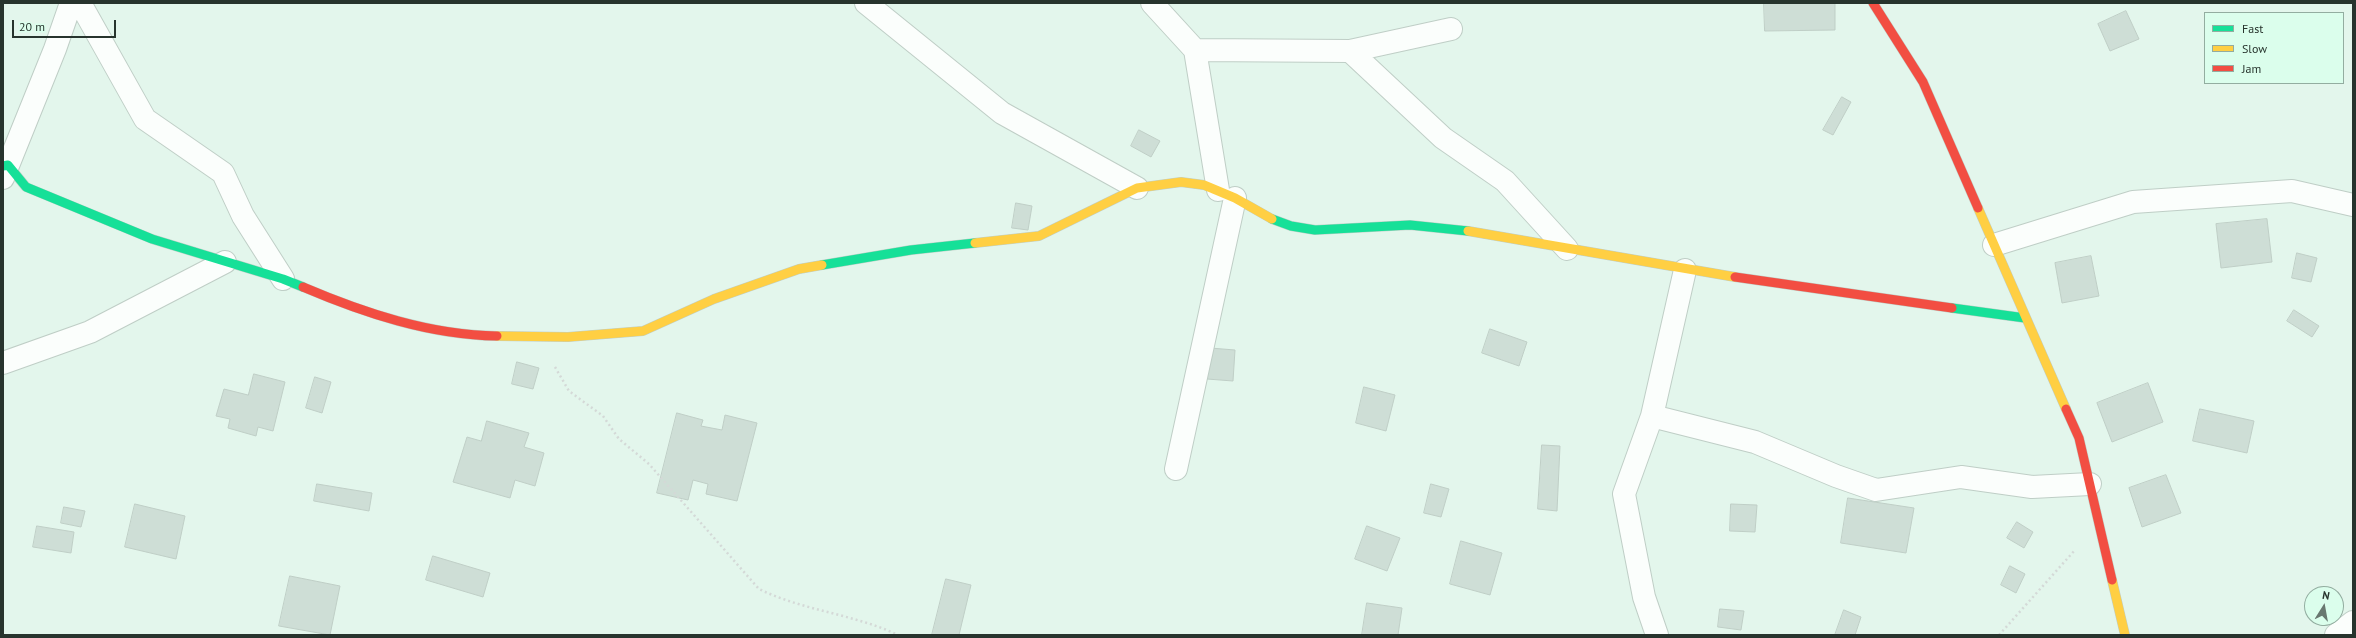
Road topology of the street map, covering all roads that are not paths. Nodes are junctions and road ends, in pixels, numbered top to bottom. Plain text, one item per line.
1 (71, 3) edge
2 (80, 3) edge
3 (866, 3) edge
4 (1152, 3) edge
5 (1873, 3) edge
6 (1451, 30) dead end
7 (1195, 50) junction
8 (1350, 51) junction
9 (5, 170) edge
10 (1138, 188) junction
11 (1226, 194) junction
12 (2353, 204) edge
13 (1994, 245) junction
14 (1567, 249) junction
15 (225, 262) junction
16 (1685, 270) junction
17 (283, 279) junction
18 (2025, 318) junction
19 (3, 363) edge
20 (1652, 416) junction
21 (1176, 469) dead end
22 (2090, 484) junction
23 (2353, 622) edge
24 (1657, 635) edge
25 (2125, 635) edge
26 (2336, 635) edge

1 - 9 street
2 - 17 street
3 - 10 street
4 - 7 street
5 - 13 street
6 - 8 street
7 - 8 street
7 - 11 street
8 - 14 street
9 - 15 street
10 - 11 street
10 - 17 street
11 - 14 street
11 - 21 street
12 - 13 street
13 - 18 street
14 - 16 street
15 - 17 street
15 - 19 street
16 - 18 street
16 - 20 street
18 - 22 street
20 - 22 street
20 - 24 street
22 - 25 street
23 - 26 street

